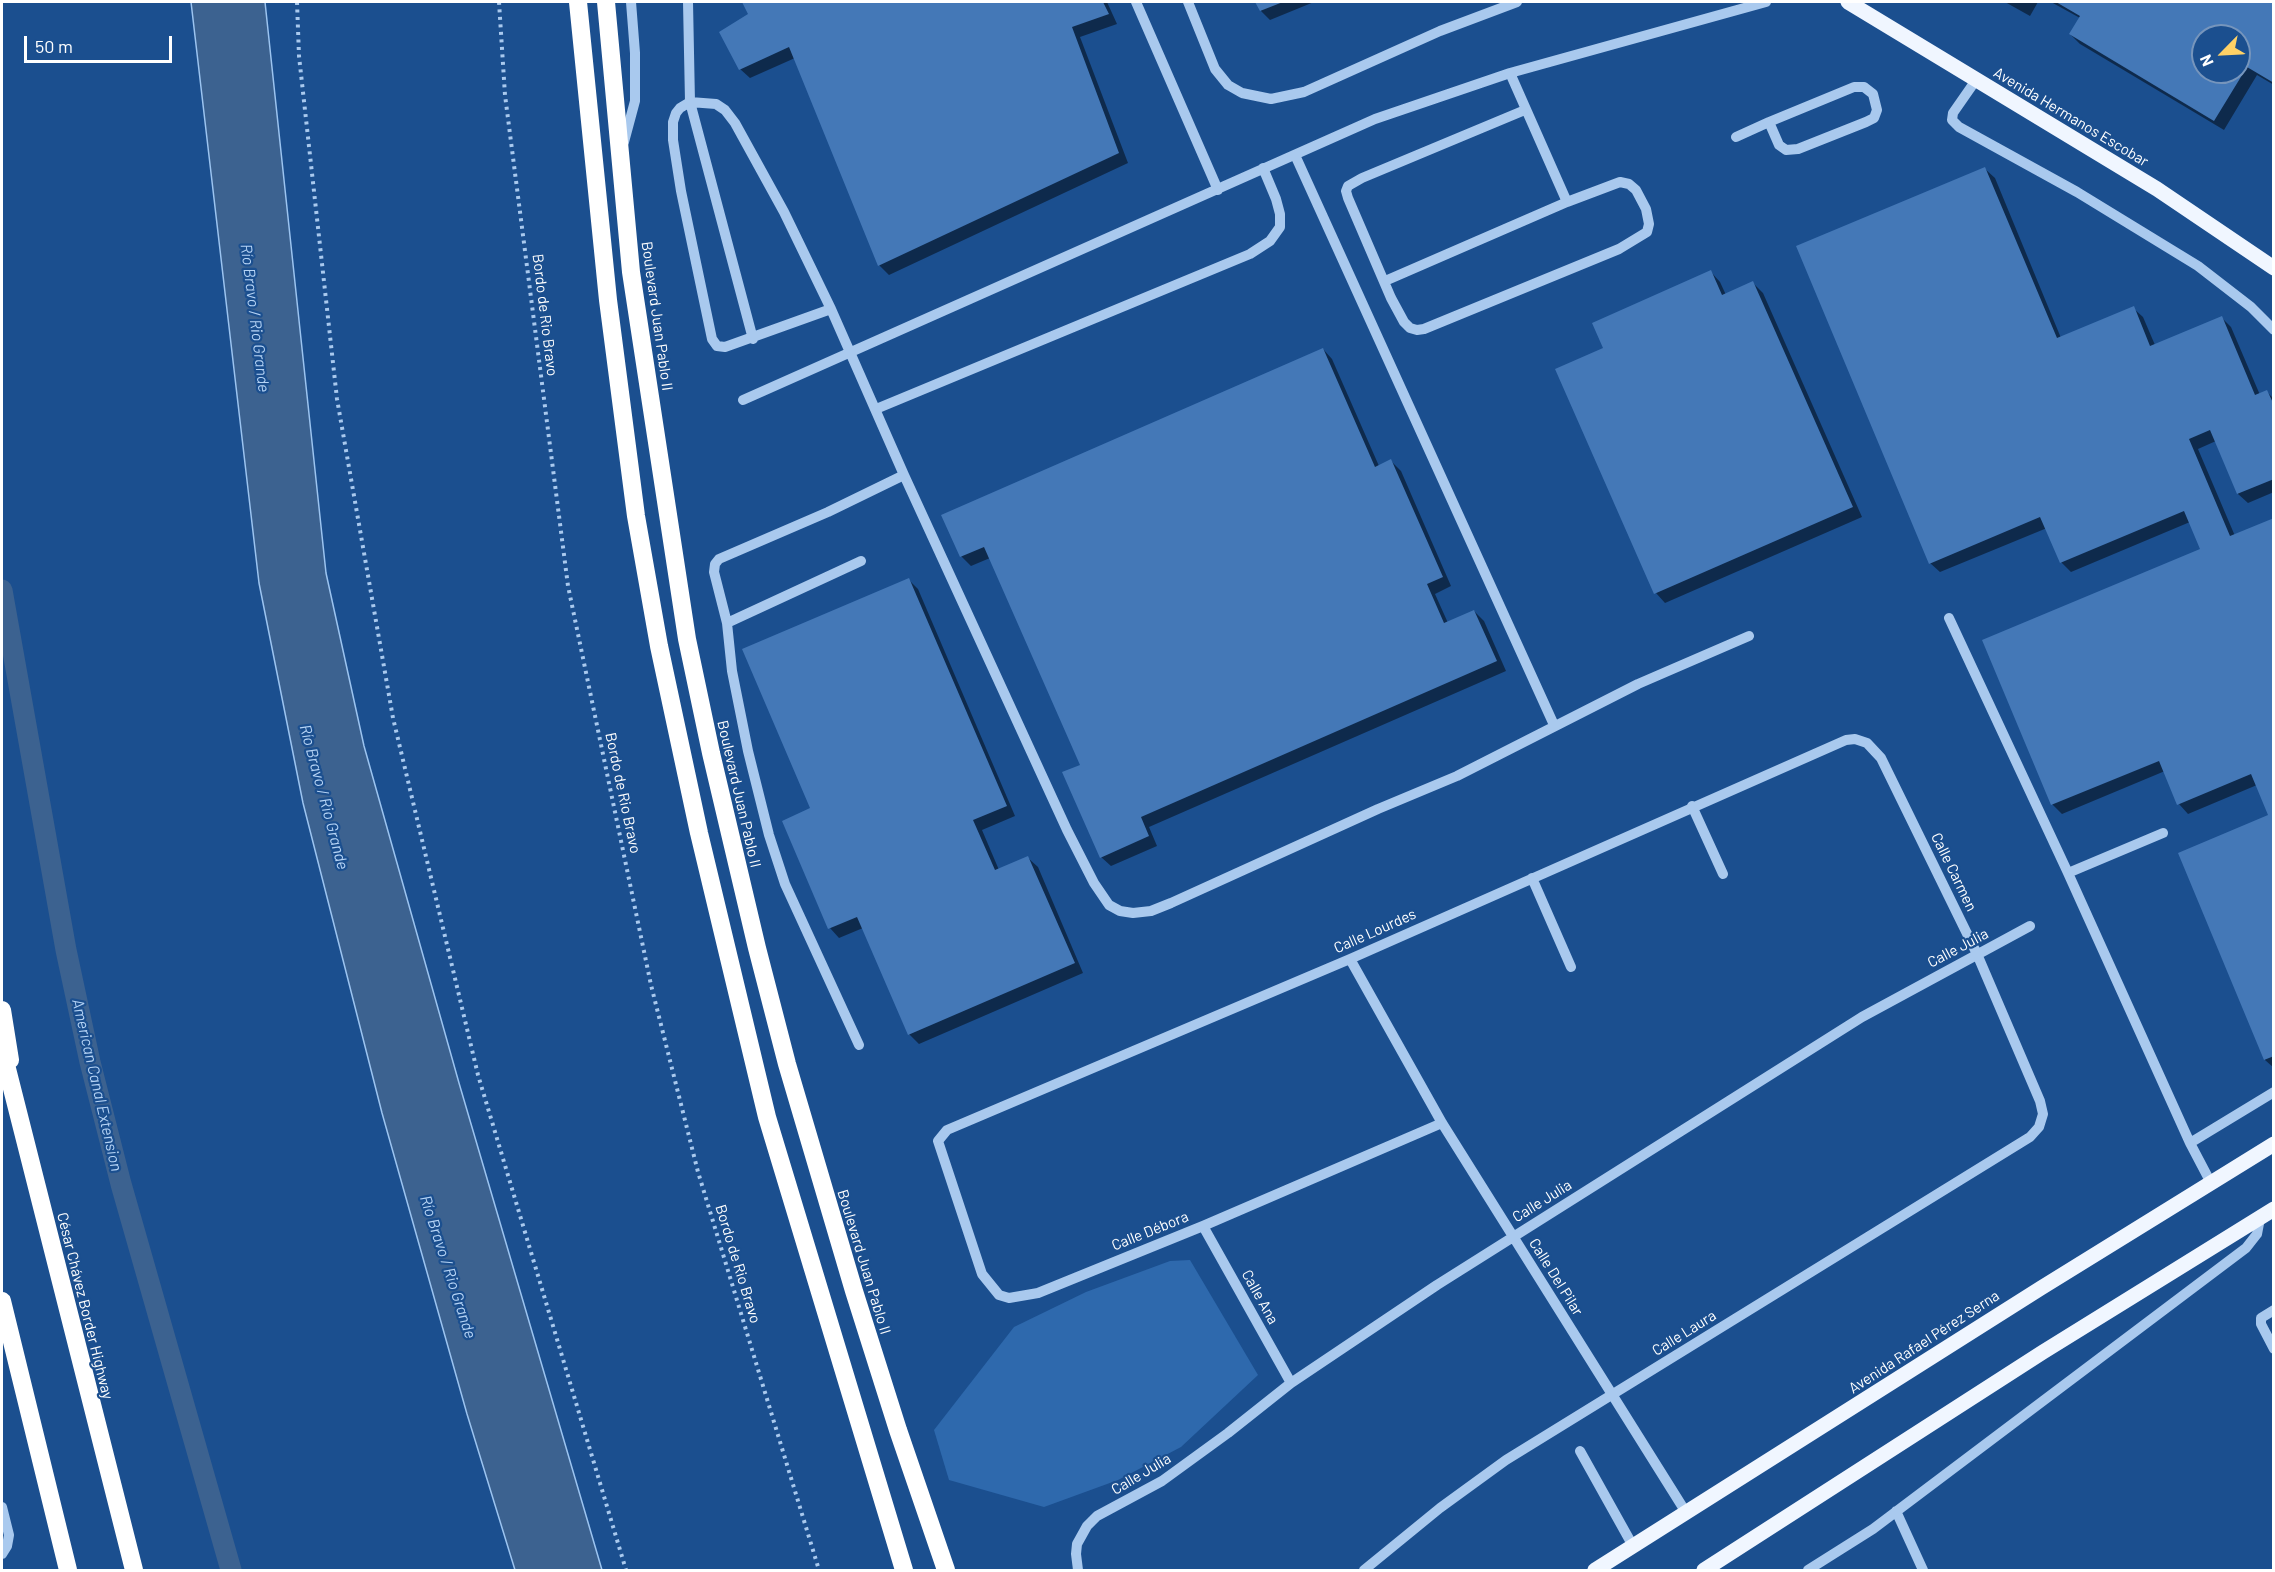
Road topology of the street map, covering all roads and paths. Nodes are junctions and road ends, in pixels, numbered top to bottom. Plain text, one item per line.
1 (297, 2) edge
2 (499, 2) edge
3 (578, 2) edge
4 (606, 2) edge
5 (631, 2) edge
6 (688, 2) edge
7 (1136, 2) edge
8 (1188, 2) edge
9 (1517, 2) edge
10 (1766, 2) edge
11 (1848, 2) edge
12 (1510, 73) junction
13 (1976, 80) junction
14 (690, 102) junction
15 (1525, 110) junction
16 (1768, 122) junction
17 (1736, 137) dead end
18 (1295, 154) junction
19 (619, 156) junction
20 (1263, 168) junction
21 (1218, 190) junction
22 (1567, 202) junction
23 (2274, 268) edge
24 (1385, 281) junction
25 (831, 309) junction
26 (2274, 330) edge
27 (753, 339) junction
28 (852, 352) junction
29 (743, 400) dead end
30 (876, 409) junction
31 (904, 475) junction
32 (861, 561) dead end
33 (1949, 618) dead end
34 (727, 623) junction
35 (1749, 636) dead end
36 (1554, 725) junction
37 (1846, 740) joint
38 (1692, 806) junction
39 (2163, 833) dead end
40 (2068, 873) junction
41 (1723, 874) dead end
42 (1532, 878) junction
43 (2030, 926) dead end
44 (1977, 954) junction
45 (1350, 959) junction
46 (1571, 967) dead end
47 (2, 1010) edge
48 (860, 1045) dead end
49 (2, 1050) edge
50 (2274, 1092) edge
51 (1442, 1123) junction
52 (21, 1127) junction
53 (2030, 1137) joint
54 (2190, 1143) junction
55 (2274, 1144) edge
56 (945, 1162) joint
57 (2211, 1183) junction
58 (2274, 1209) edge
59 (2260, 1218) junction
60 (1203, 1226) junction
61 (1514, 1237) junction
62 (2, 1301) edge
63 (2274, 1310) edge
64 (2274, 1348) edge
65 (1291, 1383) junction
66 (1612, 1396) junction
67 (1580, 1451) dead end
68 (2, 1507) edge
69 (1896, 1511) junction
70 (1687, 1514) junction
71 (1633, 1546) junction
72 (2, 1554) edge
73 (68, 1570) edge
74 (134, 1570) edge
75 (626, 1570) edge
76 (819, 1570) edge
77 (904, 1570) edge
78 (946, 1570) edge
79 (1078, 1570) edge
80 (1364, 1570) edge
81 (1595, 1570) edge
82 (1704, 1570) edge
83 (1808, 1570) edge
84 (1923, 1570) edge

1 - 75 path
2 - 76 path, Bordo de Rio Bravo
3 - 77 highway
4 - 19 highway, Boulevard Juan Pablo II
5 - 19 street
6 - 14 street
7 - 21 street
8 - 9 street
10 - 12 street
11 - 13 main road, Avenida Hermanos Escobar
12 - 15 street
12 - 18 street
13 - 23 main road, Avenida Hermanos Escobar
13 - 26 street
14 - 25 street
14 - 27 street
14 - 27 street
15 - 22 street
15 - 24 street
16 - 16 street
16 - 17 street
18 - 20 street
18 - 36 street
19 - 78 highway, Boulevard Juan Pablo II
20 - 21 street
20 - 30 street
21 - 28 street
22 - 24 street
22 - 24 street
25 - 27 street
25 - 28 street
28 - 29 street
28 - 30 street
30 - 31 street
31 - 34 street
31 - 36 street
32 - 34 street
33 - 40 street
34 - 48 street
35 - 36 street
37 - 38 street, Calle Lourdes
37 - 44 street, Calle Carmen
38 - 41 street
38 - 42 street, Calle Lourdes
39 - 40 street
40 - 54 street
42 - 45 street, Calle Lourdes
42 - 46 street
43 - 44 street, Calle Julia
44 - 53 street, Calle Carmen
44 - 61 street, Calle Julia
45 - 51 street, Calle Del Pilar
45 - 56 street, Calle Lourdes
47 - 52 highway
49 - 52 highway, César Chávez Border Highway
50 - 54 street
51 - 60 street, Calle Débora
51 - 61 street, Calle Del Pilar
52 - 74 highway, César Chávez Border Highway
53 - 66 street, Calle Laura
54 - 57 street
55 - 57 main road, Avenida Rafael Pérez Serna
56 - 60 street, Calle Débora
57 - 70 main road, Avenida Rafael Pérez Serna
58 - 59 main road
59 - 69 street
59 - 82 main road
60 - 65 street, Calle Ana
61 - 65 street, Calle Julia
61 - 66 street, Calle Del Pilar
62 - 73 highway
63 - 64 street
65 - 79 street, Calle Julia
66 - 70 street, Calle Del Pilar
66 - 80 street, Calle Laura
67 - 71 street
68 - 72 street
69 - 83 street
69 - 84 street
70 - 71 main road, Avenida Rafael Pérez Serna
71 - 81 main road, Avenida Rafael Pérez Serna

